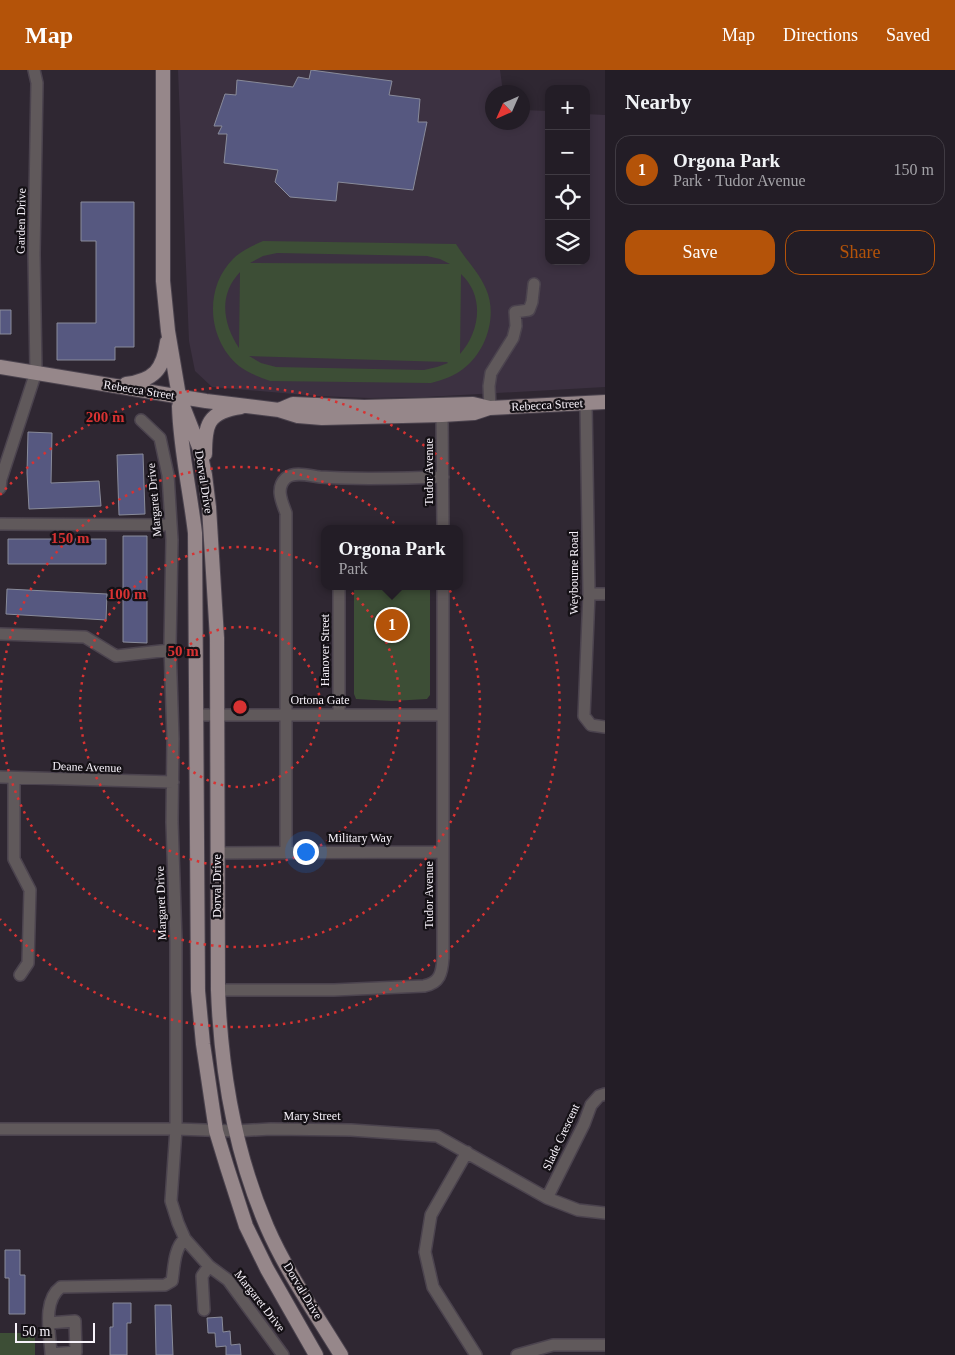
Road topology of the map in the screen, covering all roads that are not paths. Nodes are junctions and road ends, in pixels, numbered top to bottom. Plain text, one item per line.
1 (34, 70) edge
2 (162, 70) edge
3 (534, 284) dead end
4 (168, 331) junction
5 (0, 367) edge
6 (36, 372) junction
7 (115, 386) junction
8 (179, 396) junction
9 (605, 402) edge
10 (586, 403) junction
11 (250, 406) junction
12 (490, 408) junction
13 (279, 410) junction
14 (442, 415) junction
15 (141, 420) dead end
16 (204, 475) junction
17 (443, 477) junction
18 (0, 488) edge
19 (0, 524) edge
20 (171, 525) junction
21 (443, 525) edge
22 (339, 590) edge
23 (443, 590) edge
24 (589, 594) junction
25 (605, 594) edge
26 (0, 634) edge
27 (170, 650) junction
28 (286, 714) junction
29 (339, 714) junction
30 (197, 715) junction
31 (218, 715) junction
32 (443, 715) junction
33 (605, 728) edge
34 (0, 777) edge
35 (14, 778) junction
36 (173, 782) junction
37 (286, 852) junction
38 (443, 852) junction
39 (217, 853) junction
40 (20, 975) dead end
41 (218, 990) junction
42 (605, 1094) edge
43 (176, 1128) junction
44 (0, 1129) edge
45 (216, 1131) junction
46 (235, 1131) junction
47 (467, 1152) junction
48 (547, 1198) junction
49 (605, 1214) edge
50 (185, 1239) junction
51 (209, 1266) junction
52 (204, 1310) dead end
53 (49, 1323) dead end
54 (605, 1345) edge
55 (283, 1355) edge
56 (316, 1355) edge
57 (341, 1355) edge
58 (476, 1355) edge
59 (517, 1355) edge

1 - 6 street, Garden Drive
2 - 4 main road, Dorval Drive
3 - 12 street
4 - 7 main road
4 - 8 main road, Dorval Drive
5 - 6 main road, Rebecca Street
6 - 7 main road, Rebecca Street
6 - 18 street, Garden Drive
7 - 8 main road, Rebecca Street
8 - 11 main road, Rebecca Street
8 - 16 main road, Dorval Drive
8 - 30 main road, Dorval Drive
9 - 10 main road, Rebecca Street
10 - 12 main road, Rebecca Street
10 - 24 street, Weybourne Road
11 - 13 main road, Rebecca Street
11 - 16 main road
12 - 13 main road, Rebecca Street
12 - 14 main road, Rebecca Street
13 - 14 main road, Rebecca Street
14 - 17 street, Tudor Avenue
15 - 20 street, Margaret Drive
16 - 31 main road, Dorval Drive
17 - 21 street, Tudor Avenue
17 - 28 street
19 - 20 street
20 - 27 street, Margaret Drive
22 - 29 street, Hanover Street
23 - 32 street, Tudor Avenue
24 - 25 street
24 - 33 street, Weybourne Road
26 - 27 street
27 - 36 street, Margaret Drive
28 - 29 street, Ortona Gate
28 - 31 street, Ortona Gate
28 - 37 street
29 - 32 street, Ortona Gate
30 - 31 street, Ortona Gate
30 - 45 main road, Dorval Drive
31 - 39 main road, Dorval Drive
32 - 38 street, Tudor Avenue
34 - 35 street, Deane Avenue
35 - 36 street, Deane Avenue
35 - 40 street
36 - 43 street, Margaret Drive
37 - 38 street, Military Way
37 - 39 street, Military Way
38 - 41 street, Tudor Avenue
39 - 41 main road, Dorval Drive
41 - 46 main road, Dorval Drive
42 - 48 street, Slade Crescent
43 - 44 street, Mary Street
43 - 45 street, Mary Street
43 - 50 street, Margaret Drive
45 - 46 street, Mary Street
45 - 56 main road, Dorval Drive
46 - 47 street, Mary Street
46 - 57 main road, Dorval Drive
47 - 48 street, Mary Street
47 - 58 street
48 - 49 street, Mary Street
50 - 51 street, Margaret Drive
50 - 53 street
51 - 52 street
51 - 55 street, Margaret Drive
54 - 59 street

